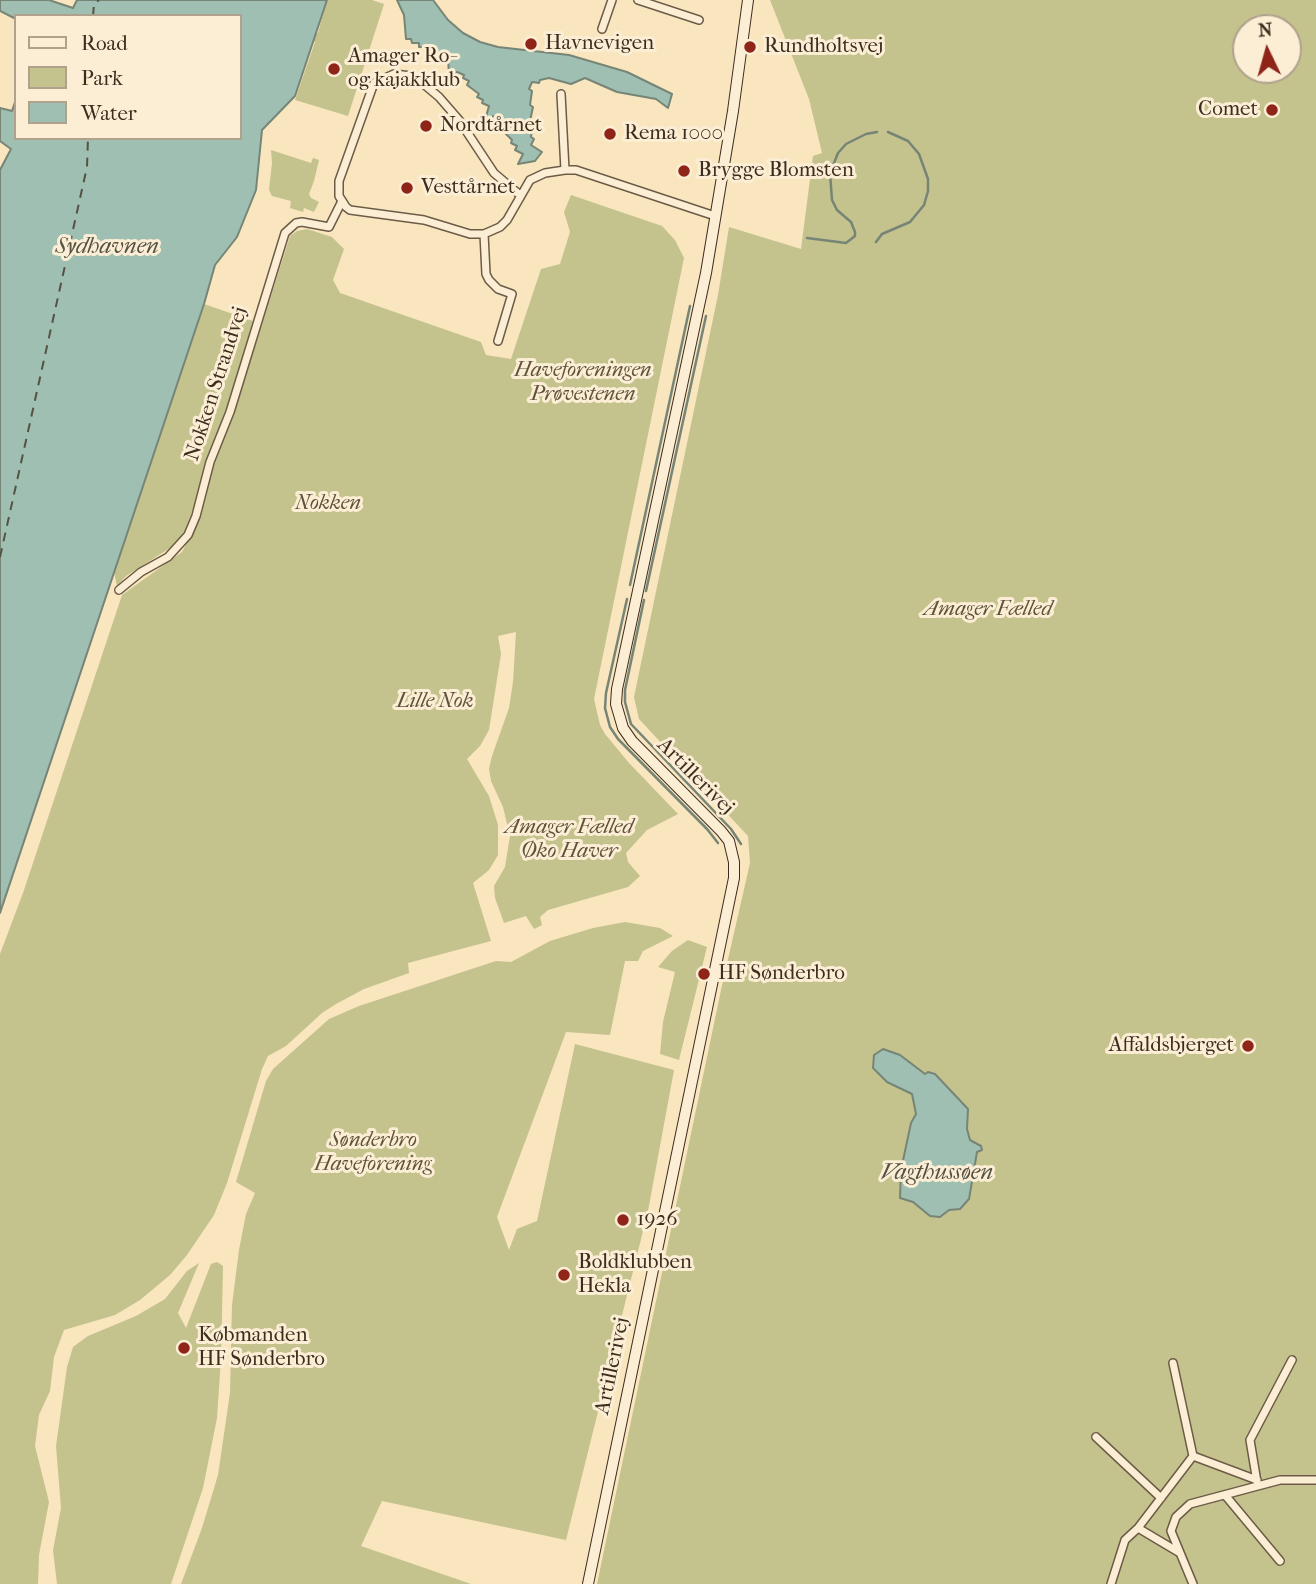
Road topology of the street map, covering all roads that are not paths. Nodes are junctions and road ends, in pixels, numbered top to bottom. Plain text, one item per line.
1 (612, 0) edge
2 (638, 0) edge
3 (748, 0) edge
4 (699, 20) dead end
5 (602, 29) dead end
6 (561, 94) dead end
7 (565, 170) junction
8 (520, 195) junction
9 (342, 201) junction
10 (715, 216) junction
11 (484, 234) junction
12 (498, 341) dead end
13 (120, 590) dead end
14 (1292, 1360) dead end
15 (1173, 1363) dead end
16 (1096, 1437) dead end
17 (1193, 1456) junction
18 (1316, 1480) edge
19 (1257, 1483) junction
20 (1224, 1494) junction
21 (1161, 1498) junction
22 (1138, 1528) junction
23 (1180, 1553) junction
24 (1280, 1561) dead end
25 (588, 1584) edge
26 (1111, 1584) edge
27 (1193, 1584) edge

1 - 5 street
2 - 4 street
3 - 10 street, Artillerivej
6 - 7 street
7 - 8 street
7 - 10 street
8 - 9 street
8 - 11 street
9 - 11 street
9 - 13 street, Nokken Strandvej
10 - 25 street, Artillerivej
11 - 12 street
14 - 19 street
15 - 17 street
16 - 21 street
17 - 19 street
17 - 21 street
18 - 19 street
19 - 20 street
20 - 23 street
20 - 24 street
21 - 22 street
22 - 23 street
22 - 26 street
23 - 27 street

